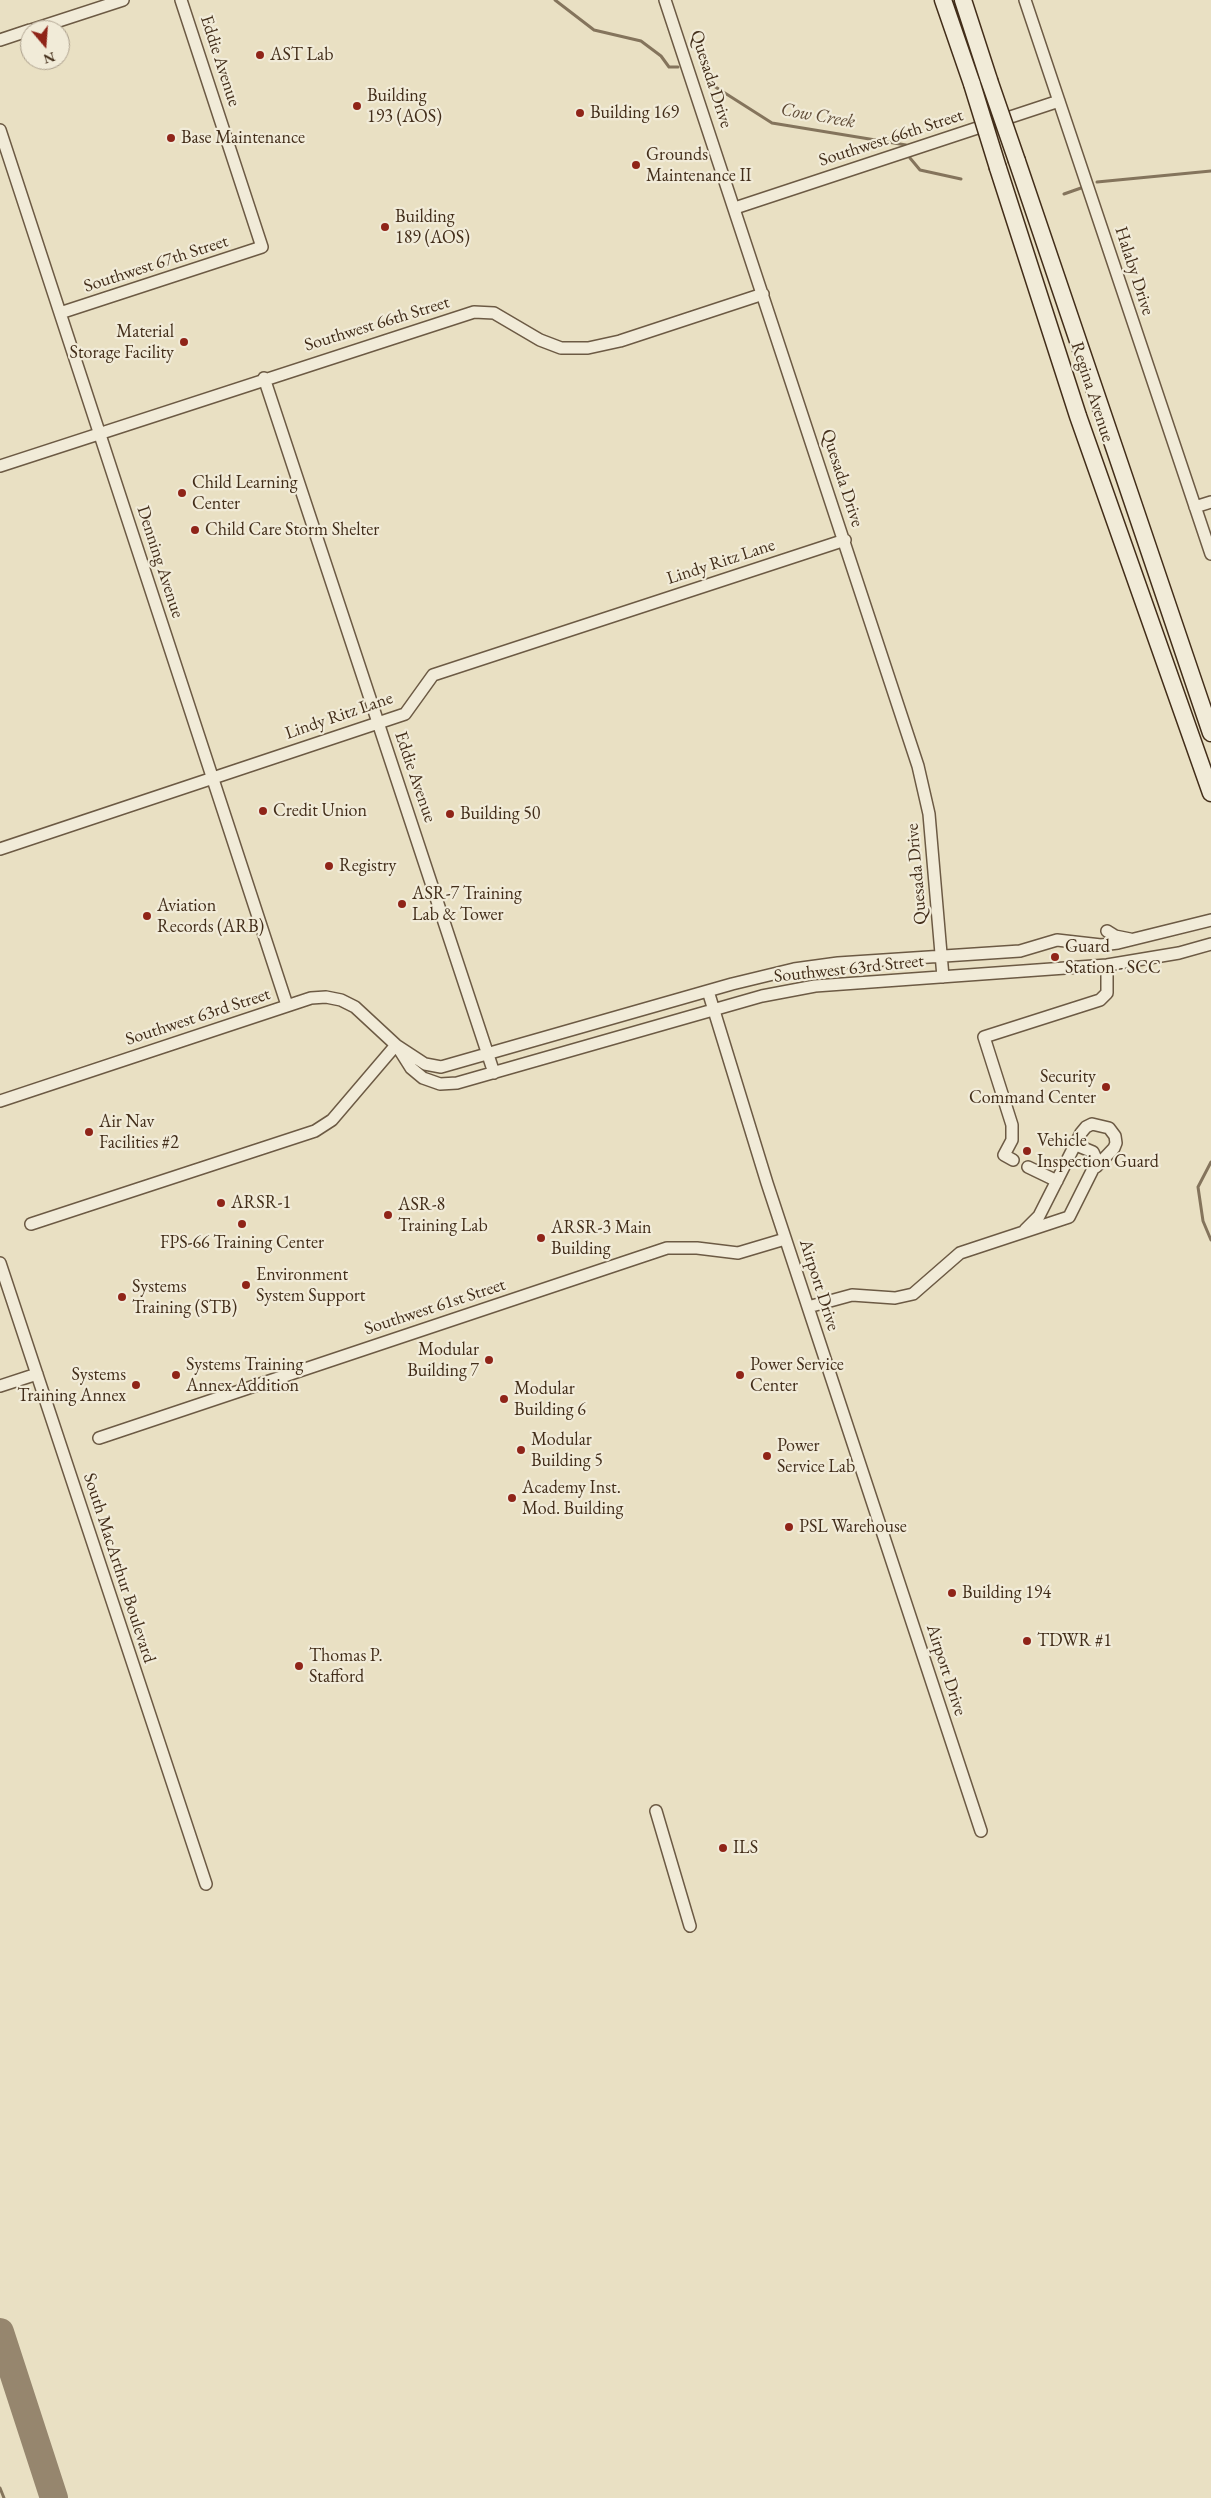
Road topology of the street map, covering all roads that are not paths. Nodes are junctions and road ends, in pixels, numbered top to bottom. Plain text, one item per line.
1 (123, 0) edge
2 (181, 0) edge
3 (665, 0) edge
4 (943, 0) edge
5 (963, 0) edge
6 (1025, 0) edge
7 (62, 20) edge
8 (20, 34) edge
9 (0, 40) edge
10 (1059, 101) junction
11 (0, 130) edge
12 (735, 208) junction
13 (262, 247) joint
14 (763, 294) junction
15 (60, 313) junction
16 (264, 378) junction
17 (100, 433) junction
18 (0, 466) edge
19 (1211, 502) edge
20 (1195, 507) junction
21 (845, 540) junction
22 (1211, 554) edge
23 (379, 722) junction
24 (1211, 733) edge
25 (213, 778) junction
26 (1211, 793) edge
27 (0, 849) edge
28 (1211, 920) edge
29 (1106, 931) dead end
30 (1144, 938) junction
31 (1211, 944) edge
32 (941, 956) junction
33 (1108, 966) junction
34 (944, 977) junction
35 (708, 991) junction
36 (287, 1006) junction
37 (714, 1009) junction
38 (396, 1045) junction
39 (489, 1054) junction
40 (494, 1072) junction
41 (0, 1101) edge
42 (1076, 1145) junction
43 (1009, 1158) dead end
44 (1028, 1167) dead end
45 (1096, 1167) junction
46 (1057, 1181) junction
47 (31, 1224) dead end
48 (1019, 1234) junction
49 (785, 1239) junction
50 (0, 1263) edge
51 (808, 1308) junction
52 (37, 1374) junction
53 (0, 1386) edge
54 (99, 1438) dead end
55 (656, 1811) dead end
56 (981, 1831) dead end
57 (206, 1884) dead end
58 (690, 1926) dead end

1 - 7 street
2 - 13 street, Eddie Avenue
3 - 12 street, Quesada Drive
4 - 26 main road, Regina Avenue, bridge
5 - 24 main road, Regina Avenue, bridge
6 - 10 street, Halaby Drive
8 - 9 street
10 - 12 street, Southwest 66th Street
10 - 20 street, Halaby Drive
11 - 15 street, Denning Avenue
12 - 14 street, Quesada Drive
13 - 15 street, Southwest 67th Street
14 - 16 street, Southwest 66th Street
14 - 21 street, Quesada Drive
15 - 17 street, Denning Avenue
16 - 17 street, Southwest 66th Street
16 - 23 street, Eddie Avenue
17 - 18 street, Southwest 66th Street
17 - 25 street, Denning Avenue
19 - 20 street
20 - 22 street, Halaby Drive
21 - 23 street, Lindy Ritz Lane
21 - 32 street, Quesada Drive
23 - 25 street, Lindy Ritz Lane
23 - 39 street, Eddie Avenue
25 - 27 street, Lindy Ritz Lane
25 - 36 street, Denning Avenue
28 - 30 street, Southwest 63rd Street
29 - 30 street
30 - 32 street, Southwest 63rd Street
31 - 33 street, Southwest 63rd Street
32 - 34 street, Quesada Drive
32 - 35 street, Southwest 63rd Street
33 - 34 street, Southwest 63rd Street
33 - 43 street
34 - 37 street, Southwest 63rd Street
35 - 37 street, Airport Drive
35 - 39 street, Southwest 63rd Street
36 - 38 street, Southwest 63rd Street
36 - 41 street, Southwest 63rd Street
37 - 40 street, Southwest 63rd Street
37 - 49 street, Airport Drive
38 - 39 street, Southwest 63rd Street
38 - 40 street, Southwest 63rd Street
38 - 47 street
39 - 40 street, Eddie Avenue
42 - 45 street
42 - 45 street
42 - 46 street
44 - 46 street
45 - 48 street
46 - 48 street
48 - 51 street
49 - 51 street, Airport Drive
49 - 54 street, Southwest 61st Street
50 - 52 street, South MacArthur Boulevard
51 - 56 street, Airport Drive
52 - 53 street
52 - 57 street, South MacArthur Boulevard
55 - 58 street

